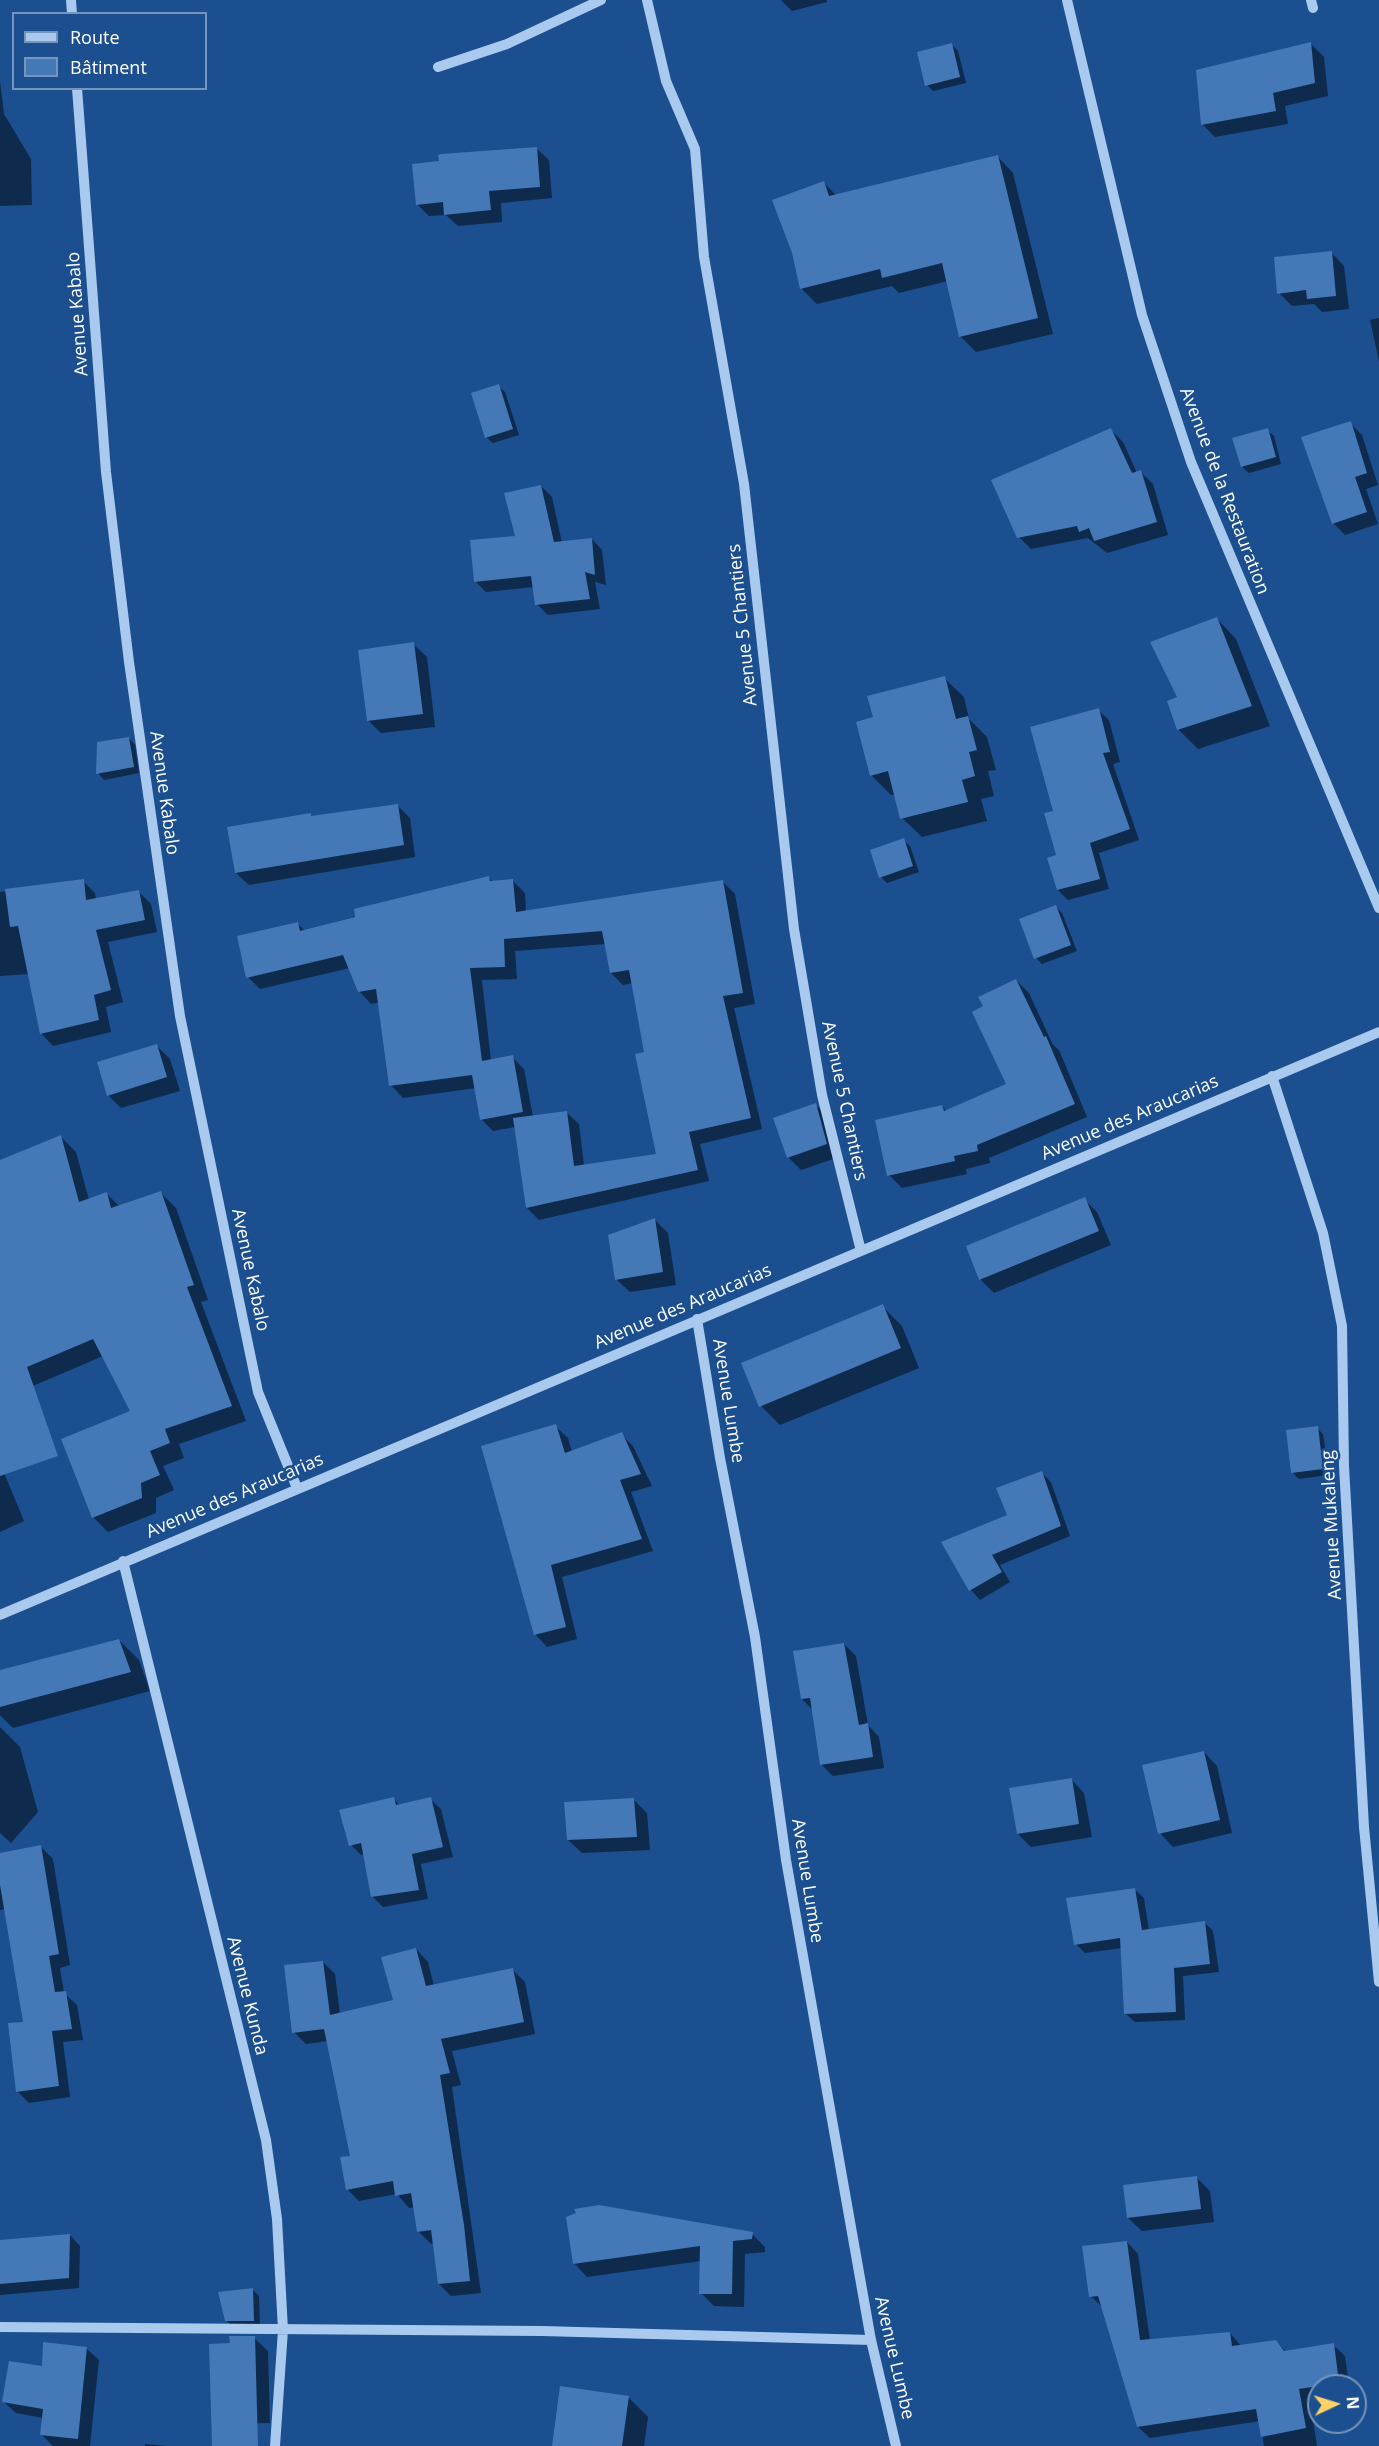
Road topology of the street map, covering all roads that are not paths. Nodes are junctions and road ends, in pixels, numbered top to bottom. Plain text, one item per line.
1 (601, 0) edge
2 (647, 0) edge
3 (1067, 0) edge
4 (438, 67) dead end
5 (77, 90) edge
6 (1379, 908) edge
7 (1379, 1032) edge
8 (1272, 1076) junction
9 (861, 1251) junction
10 (697, 1319) junction
11 (297, 1488) junction
12 (123, 1561) junction
13 (0, 1615) edge
14 (1379, 1982) edge
15 (0, 2327) edge
16 (283, 2330) junction
17 (871, 2340) junction
18 (275, 2446) edge
19 (896, 2446) edge

1 - 4 street
2 - 9 street, Avenue 5 Chantiers
3 - 6 street, Avenue de la Restauration
5 - 11 street, Avenue Kabalo
7 - 8 street, Avenue des Araucarias
8 - 9 street, Avenue des Araucarias
8 - 14 street, Avenue Mukaleng
9 - 10 street, Avenue des Araucarias
10 - 11 street, Avenue des Araucarias
10 - 17 street, Avenue Lumbe
11 - 12 street, Avenue des Araucarias
12 - 13 street, Avenue des Araucarias
12 - 16 street, Avenue Kunda
15 - 16 street
16 - 17 street
16 - 18 street, Avenue Kunda
17 - 19 street, Avenue Lumbe

